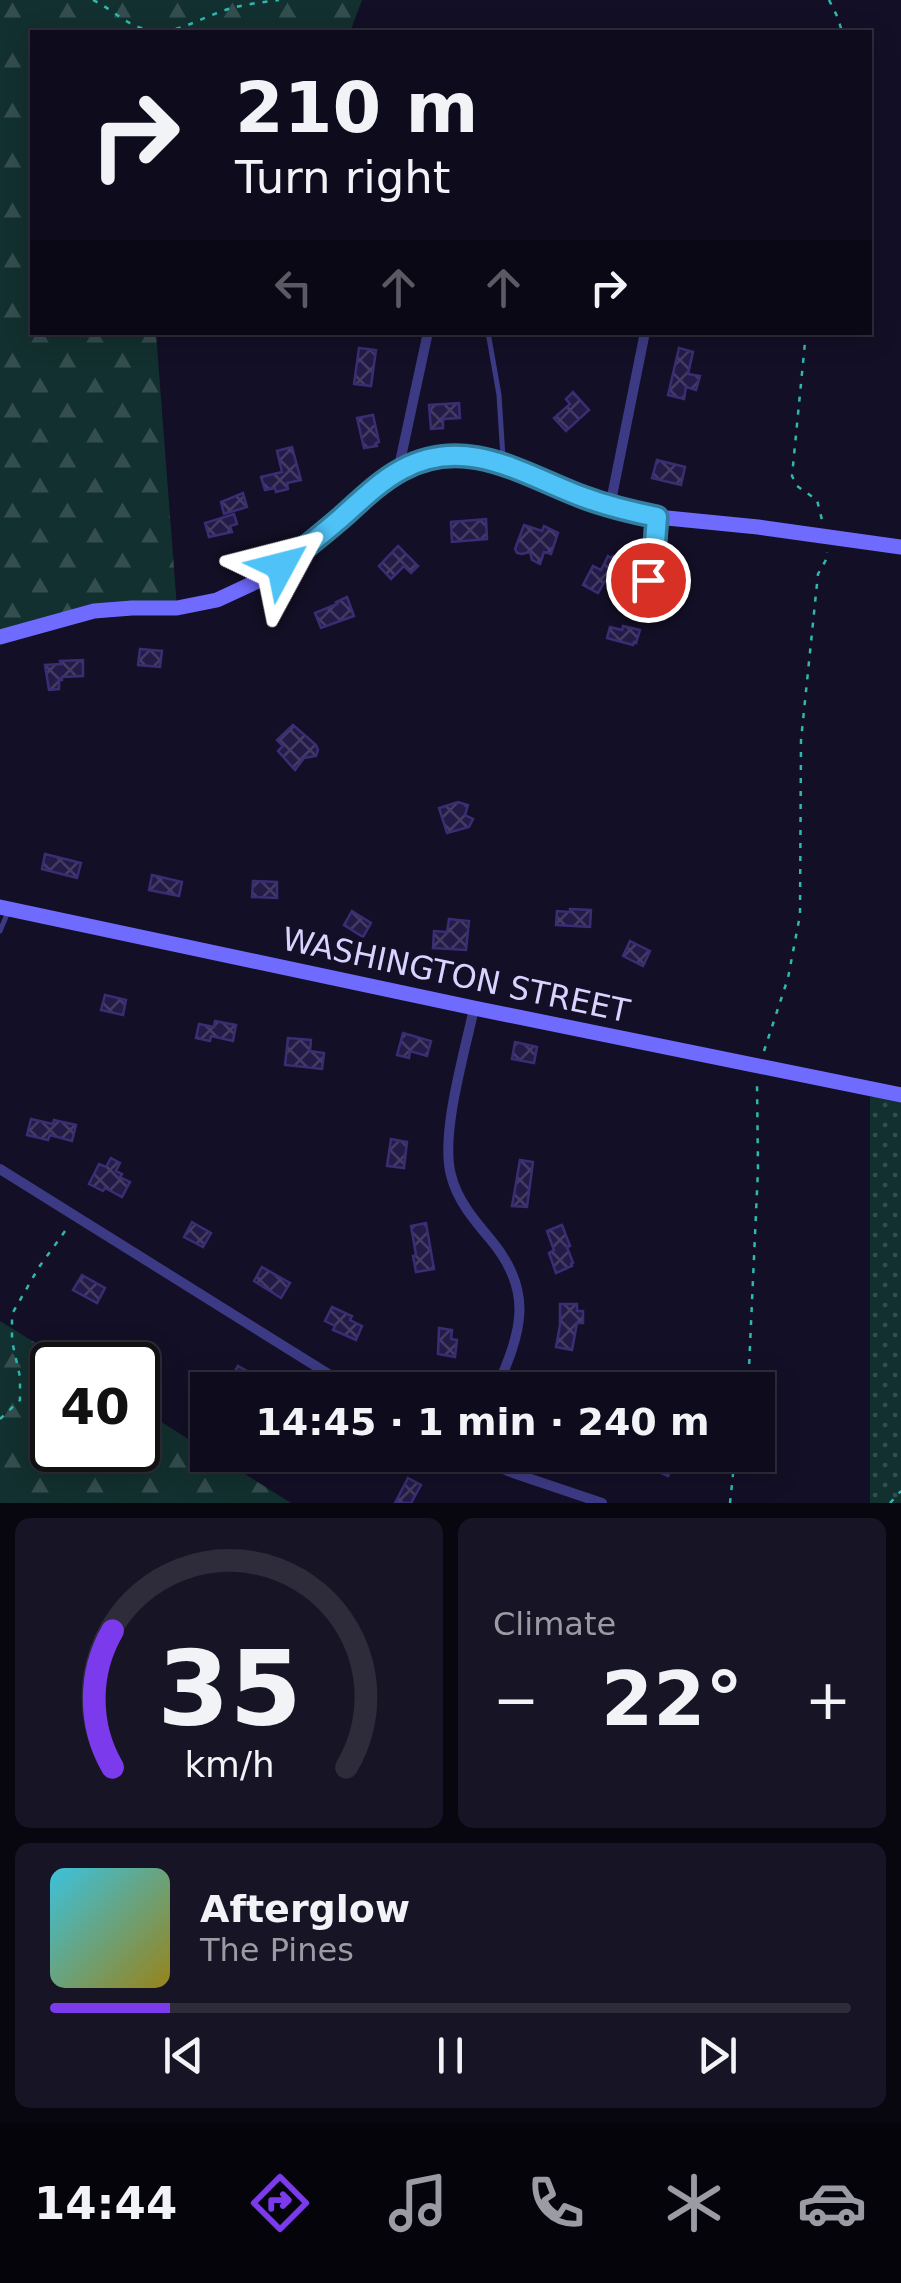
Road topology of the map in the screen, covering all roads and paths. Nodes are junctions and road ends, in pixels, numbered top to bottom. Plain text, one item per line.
1 (93, 0) edge
2 (279, 0) edge
3 (828, 0) edge
4 (151, 30) edge
5 (169, 30) edge
6 (841, 30) edge
7 (427, 335) edge
8 (489, 335) edge
9 (644, 335) edge
10 (806, 335) edge
11 (502, 463) junction
12 (398, 472) junction
13 (610, 506) junction
14 (657, 517) junction
15 (824, 536) junction
16 (901, 547) edge
17 (642, 604) dead end
18 (0, 637) edge
19 (4, 908) edge
20 (0, 931) edge
21 (474, 1008) junction
22 (756, 1066) junction
23 (901, 1095) edge
24 (0, 1169) edge
25 (76, 1216) junction
26 (325, 1372) edge
27 (503, 1372) edge
28 (749, 1372) edge
29 (0, 1419) edge
30 (513, 1472) edge
31 (733, 1472) edge
32 (901, 1491) edge
33 (602, 1503) edge
34 (730, 1503) edge
35 (890, 1503) edge

1 - 4 path
2 - 5 path
3 - 6 path
7 - 12 street
8 - 11 lane
9 - 13 street
10 - 15 path
11 - 12 street
11 - 13 street
12 - 18 street
13 - 14 street
14 - 15 street
14 - 17 lane
15 - 16 street
15 - 22 path
19 - 20 lane
19 - 21 street, WASHINGTON STREET
21 - 22 street, WASHINGTON STREET
21 - 27 street
22 - 23 street, WASHINGTON STREET
22 - 28 path
24 - 25 street
25 - 26 street
25 - 29 path
30 - 33 street
31 - 34 path
32 - 35 path

